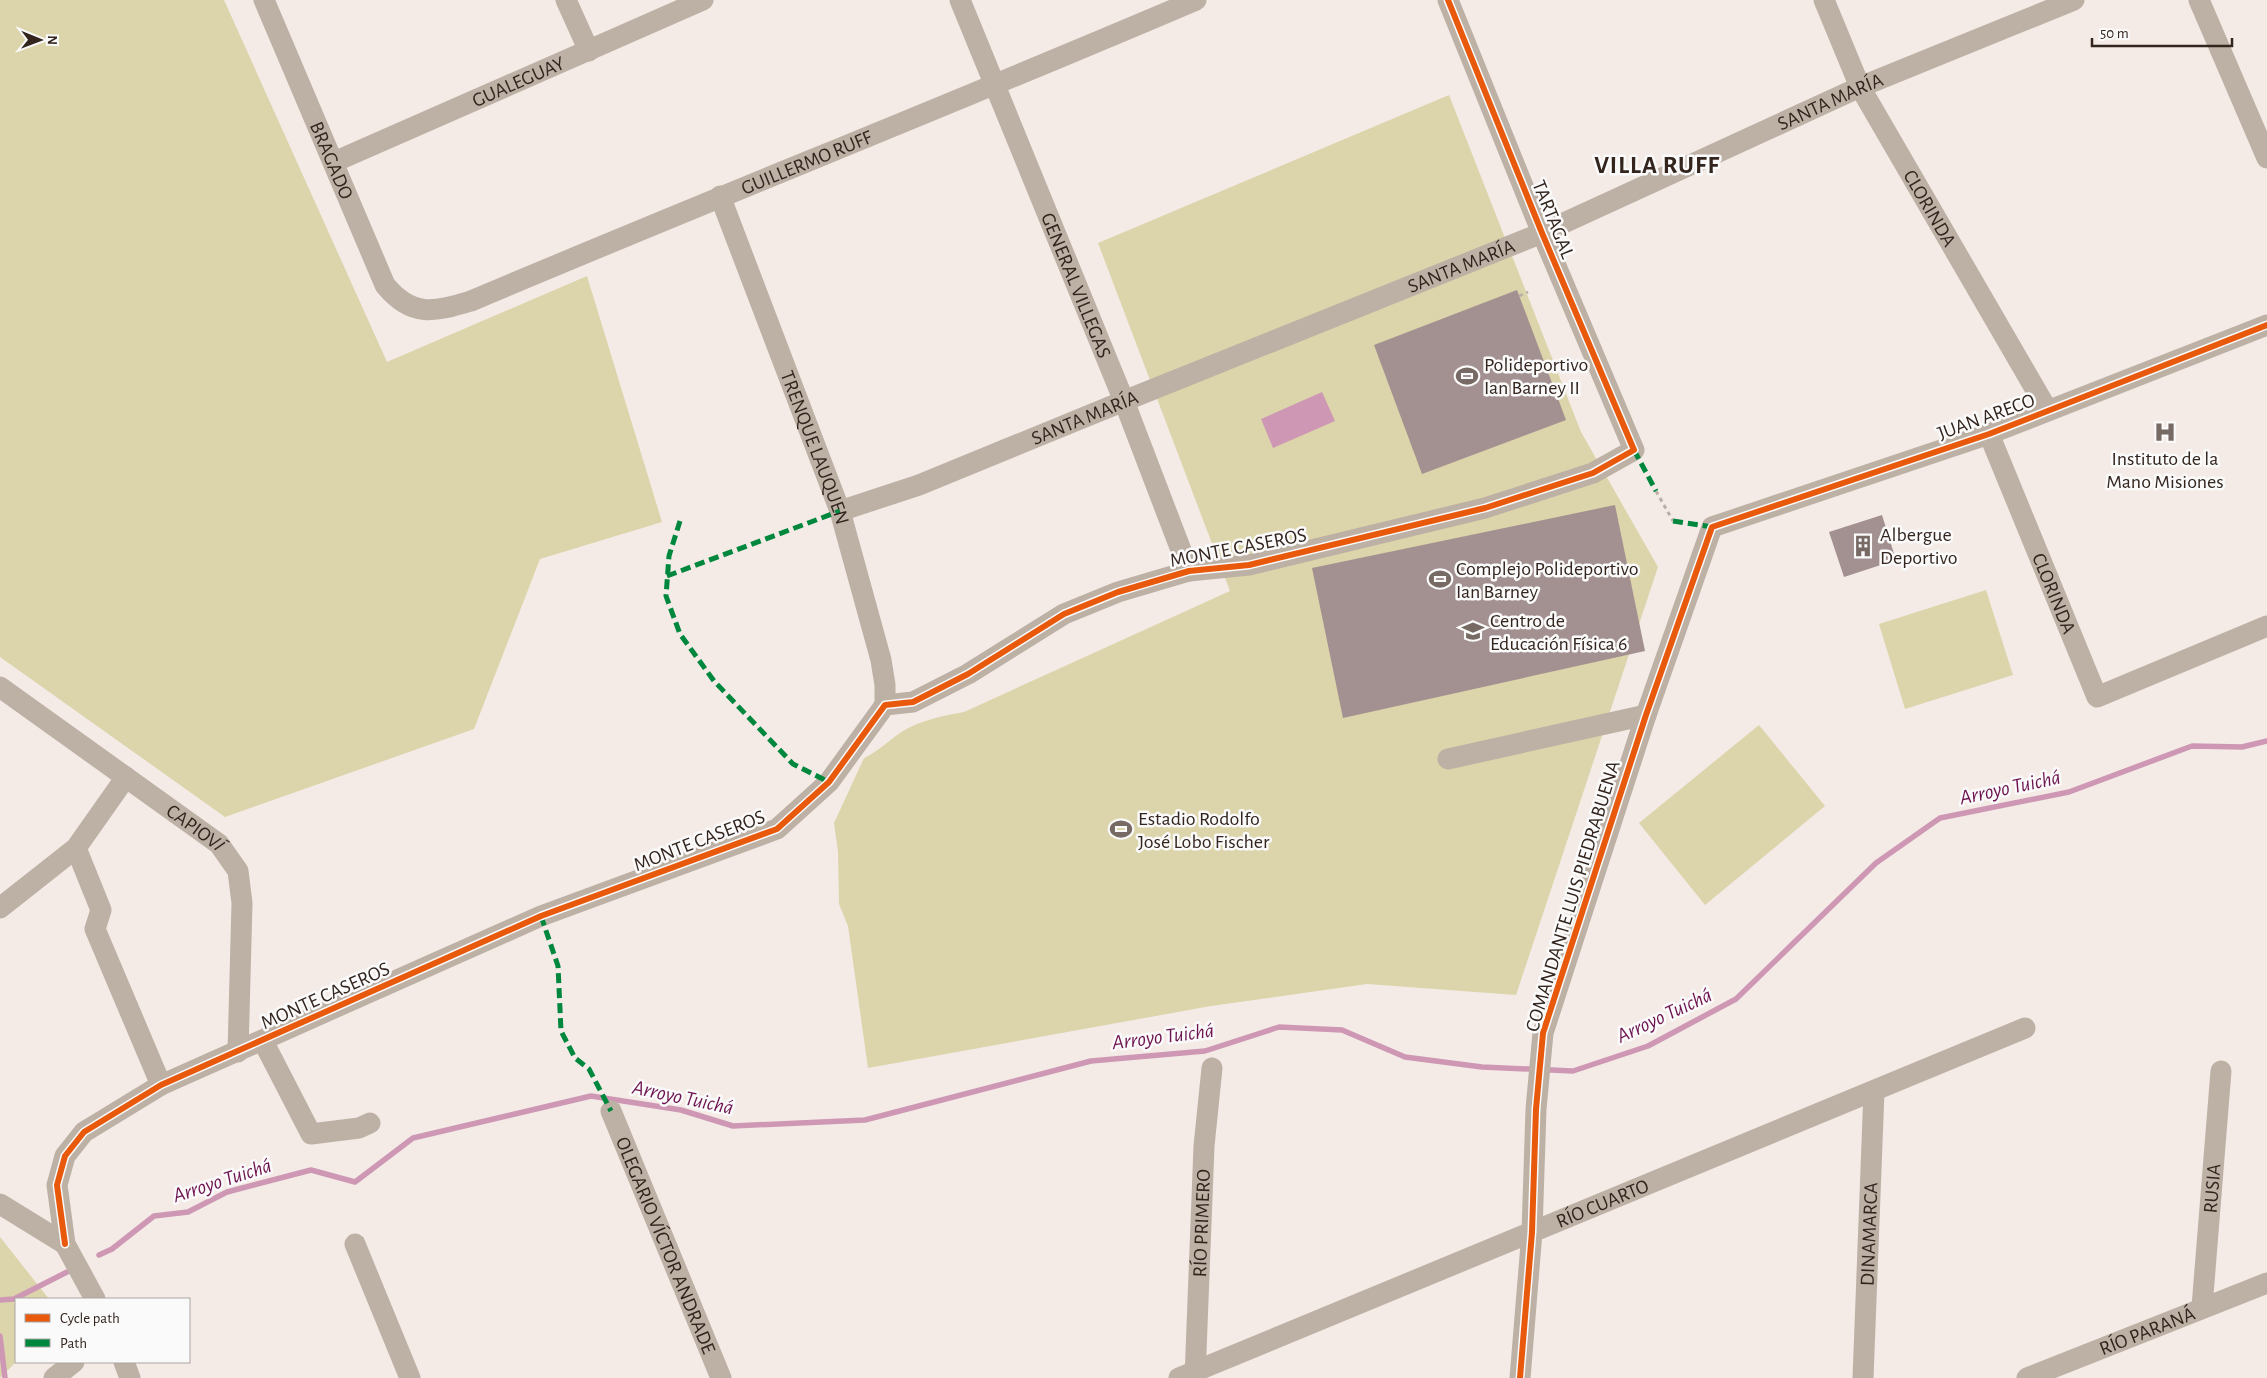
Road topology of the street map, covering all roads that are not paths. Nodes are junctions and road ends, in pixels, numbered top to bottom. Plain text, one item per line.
1 (264, 0) edge
2 (566, 0) edge
3 (703, 0) edge
4 (960, 0) edge
5 (1196, 0) edge
6 (1448, 0) edge
7 (1824, 0) edge
8 (2074, 0) edge
9 (2199, 0) edge
10 (589, 51) junction
11 (996, 85) junction
12 (1860, 87) junction
13 (2267, 158) edge
14 (334, 162) junction
15 (720, 196) junction
16 (1542, 233) junction
17 (413, 308) joint
18 (2267, 325) edge
19 (1124, 401) junction
20 (2048, 411) junction
21 (1990, 434) junction
22 (1634, 450) joint
23 (840, 511) junction
24 (1712, 527) joint
25 (1189, 571) junction
26 (2267, 626) edge
27 (0, 687) edge
28 (885, 706) junction
29 (1646, 715) junction
30 (1448, 759) dead end
31 (126, 777) junction
32 (76, 848) junction
33 (0, 908) edge
34 (2025, 1028) dead end
35 (263, 1040) junction
36 (238, 1052) junction
37 (1212, 1068) dead end
38 (2221, 1070) dead end
39 (160, 1085) junction
40 (1874, 1091) junction
41 (612, 1111) dead end
42 (370, 1123) dead end
43 (0, 1204) edge
44 (1532, 1232) junction
45 (65, 1244) junction
46 (355, 1244) dead end
47 (2267, 1283) edge
48 (94, 1298) edge
49 (2202, 1307) junction
50 (73, 1363) edge
51 (124, 1363) edge
52 (1190, 1376) edge
53 (54, 1378) edge
54 (130, 1378) edge
55 (410, 1378) edge
56 (721, 1378) edge
57 (1520, 1378) edge
58 (1862, 1378) edge
59 (2027, 1378) edge

1 - 14 street, BRAGADO
2 - 10 street
3 - 10 street, GUALEGUAY
4 - 11 street, GENERAL VILLEGAS
5 - 11 street, GUILLERMO RUFF
6 - 16 street, TARTAGAL
7 - 12 street, CLORINDA
8 - 12 street, SANTA MARÍA
9 - 13 street
10 - 14 street, GUALEGUAY
11 - 15 street, GUILLERMO RUFF
11 - 19 street, GENERAL VILLEGAS
12 - 16 street, SANTA MARÍA
12 - 20 street, CLORINDA
14 - 17 street, BRAGADO
15 - 17 street, GUILLERMO RUFF
15 - 23 street, TRENQUE LAUQUEN
16 - 19 street, SANTA MARÍA
16 - 22 street, TARTAGAL
18 - 20 street, JUAN ARECO
19 - 23 street, SANTA MARÍA
19 - 25 street, GENERAL VILLEGAS
20 - 21 street, JUAN ARECO
21 - 24 street, JUAN ARECO
21 - 26 street, CLORINDA
22 - 25 street, MONTE CASEROS
23 - 28 street, TRENQUE LAUQUEN
24 - 29 street, COMANDANTE LUIS PIEDRABUENA
25 - 28 street, MONTE CASEROS
27 - 31 street, CAPIOVÍ
28 - 35 street, MONTE CASEROS
29 - 30 street
29 - 44 street, COMANDANTE LUIS PIEDRABUENA
31 - 32 street
31 - 36 street, CAPIOVÍ
32 - 33 street
32 - 39 street
34 - 40 street, RÍO CUARTO
35 - 36 street, MONTE CASEROS
35 - 42 street
36 - 39 street, MONTE CASEROS
37 - 52 street, RÍO PRIMERO
38 - 49 street, RUSIA
39 - 45 street, MONTE CASEROS
40 - 44 street, RÍO CUARTO
40 - 58 street, DINAMARCA
41 - 56 street, OLEGARIO VÍCTOR ANDRADE
43 - 45 street
44 - 52 street, RÍO CUARTO
44 - 57 street, COMANDANTE LUIS PIEDRABUENA
45 - 48 street
46 - 55 street
47 - 49 street, RÍO PARANÁ
49 - 59 street, RÍO PARANÁ
50 - 53 street
51 - 54 street

